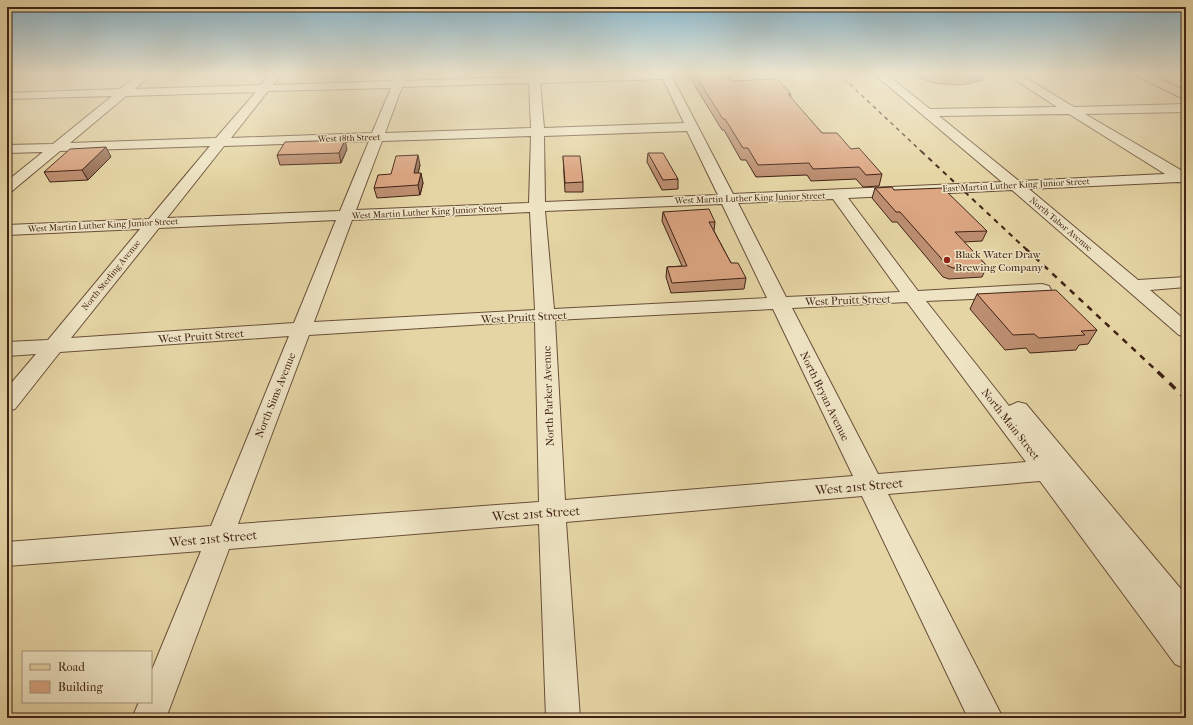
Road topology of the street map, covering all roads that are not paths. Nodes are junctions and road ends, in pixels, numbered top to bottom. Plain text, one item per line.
1 (106, 107) edge
2 (250, 107) edge
3 (388, 107) edge
4 (536, 107) edge
5 (682, 107) edge
6 (919, 107) edge
7 (1067, 107) edge
8 (1186, 108) edge
9 (1074, 111) junction
10 (927, 113) junction
11 (692, 127) junction
12 (538, 132) junction
13 (376, 137) junction
14 (221, 142) junction
15 (58, 147) junction
16 (7, 149) edge
17 (1184, 178) edge
18 (1015, 185) junction
19 (7, 188) edge
20 (842, 194) junction
21 (727, 198) junction
22 (537, 207) junction
23 (346, 215) junction
24 (153, 223) junction
25 (7, 230) edge
26 (1186, 282) edge
27 (1133, 286) junction
28 (1042, 290) edge
29 (920, 297) junction
30 (779, 303) junction
31 (545, 316) junction
32 (301, 330) junction
33 (1186, 330) edge
34 (52, 346) junction
35 (7, 349) edge
36 (7, 403) edge
37 (1056, 470) junction
38 (870, 486) junction
39 (552, 512) junction
40 (219, 537) junction
41 (7, 554) edge
42 (1186, 618) edge
43 (1186, 653) edge
44 (149, 718) edge
45 (562, 718) edge
46 (986, 718) edge

1 - 15 street
2 - 14 street, North Sterling Avenue
3 - 13 street, North Sims Avenue
4 - 12 street, North Parker Avenue
5 - 11 street, North Bryan Avenue
6 - 10 street, North Tabor Avenue
7 - 9 street
8 - 9 street
9 - 10 street
9 - 17 street
10 - 18 street, North Tabor Avenue
11 - 12 street, West 18th Street
11 - 21 street, North Bryan Avenue
12 - 13 street, West 18th Street
12 - 22 street, North Parker Avenue
13 - 14 street, West 18th Street
13 - 23 street, North Sims Avenue
14 - 15 street, West 18th Street
14 - 24 street, North Sterling Avenue
15 - 16 street, West 18th Street
15 - 19 street
17 - 18 street, East Martin Luther King Junior Street
18 - 20 street, East Martin Luther King Junior Street
18 - 27 street, North Tabor Avenue
20 - 21 street, West Martin Luther King Junior Street
20 - 29 street, North Main Street
21 - 22 street, West Martin Luther King Junior Street
21 - 30 street, North Bryan Avenue
22 - 23 street, West Martin Luther King Junior Street
22 - 31 street, North Parker Avenue
23 - 24 street, West Martin Luther King Junior Street
23 - 32 street, North Sims Avenue
24 - 25 street, West Martin Luther King Junior Street
24 - 34 street, North Sterling Avenue
26 - 27 street
27 - 33 street, North Tabor Avenue
28 - 29 street, West Pruitt Street
29 - 30 street, West Pruitt Street
29 - 37 street, North Main Street
30 - 31 street, West Pruitt Street
30 - 38 street, North Bryan Avenue
31 - 32 street, West Pruitt Street
31 - 39 street, North Parker Avenue
32 - 34 street, West Pruitt Street
32 - 40 street, North Sims Avenue
34 - 35 street, West Pruitt Street
34 - 36 street, North Sterling Avenue
37 - 38 street, West 21st Street
37 - 42 street, North Main Street
37 - 43 street, North Main Street
38 - 39 street, West 21st Street
38 - 46 street, North Bryan Avenue
39 - 40 street, West 21st Street
39 - 45 street, North Parker Avenue
40 - 41 street, West 21st Street
40 - 44 street, North Sims Avenue

